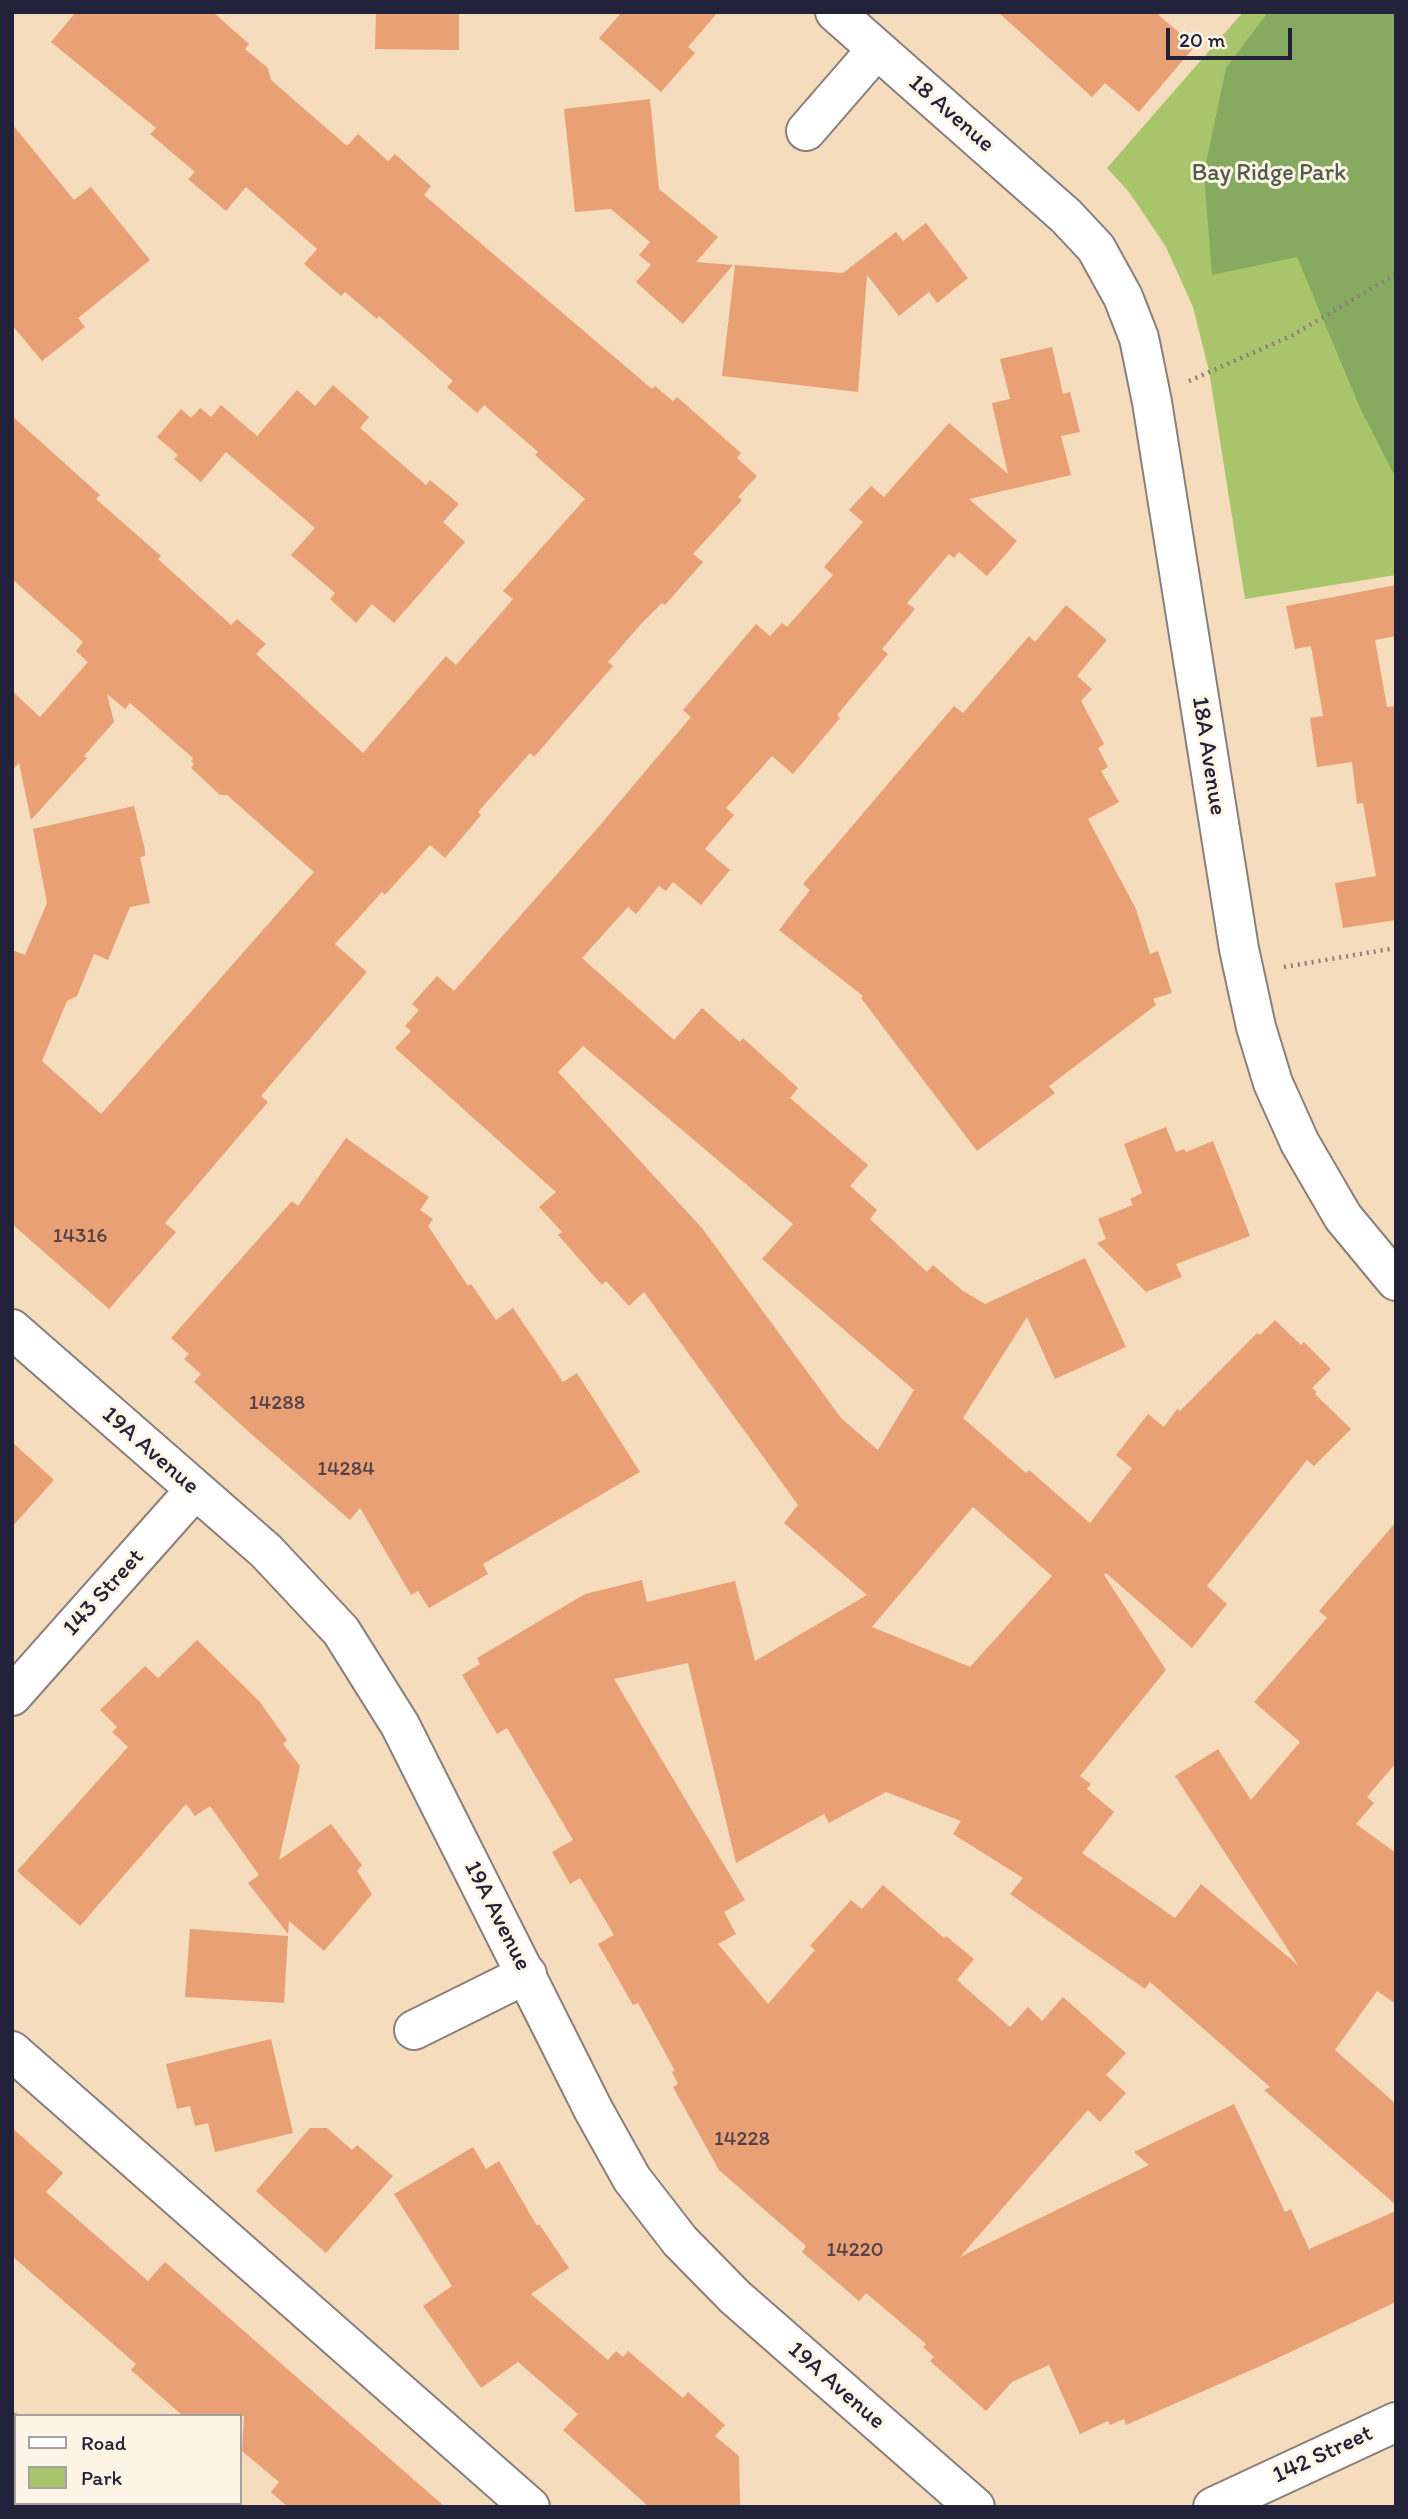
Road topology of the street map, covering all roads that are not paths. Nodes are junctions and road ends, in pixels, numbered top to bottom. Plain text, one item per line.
1 (835, 12) edge
2 (877, 49) junction
3 (806, 131) dead end
4 (1066, 216) joint
5 (1396, 1281) edge
6 (12, 1329) edge
7 (195, 1490) junction
8 (12, 1696) edge
9 (527, 1973) junction
10 (414, 2030) dead end
11 (12, 2052) edge
12 (1396, 2422) edge
13 (530, 2507) edge
14 (975, 2507) edge
15 (1213, 2507) edge

1 - 2 street, 18 Avenue
2 - 3 street
2 - 4 street, 18 Avenue
4 - 5 street, 18A Avenue
6 - 7 street, 19A Avenue
7 - 8 street, 143 Street
7 - 9 street, 19A Avenue
9 - 10 street
9 - 14 street, 19A Avenue
11 - 13 street
12 - 15 street, 142 Street

